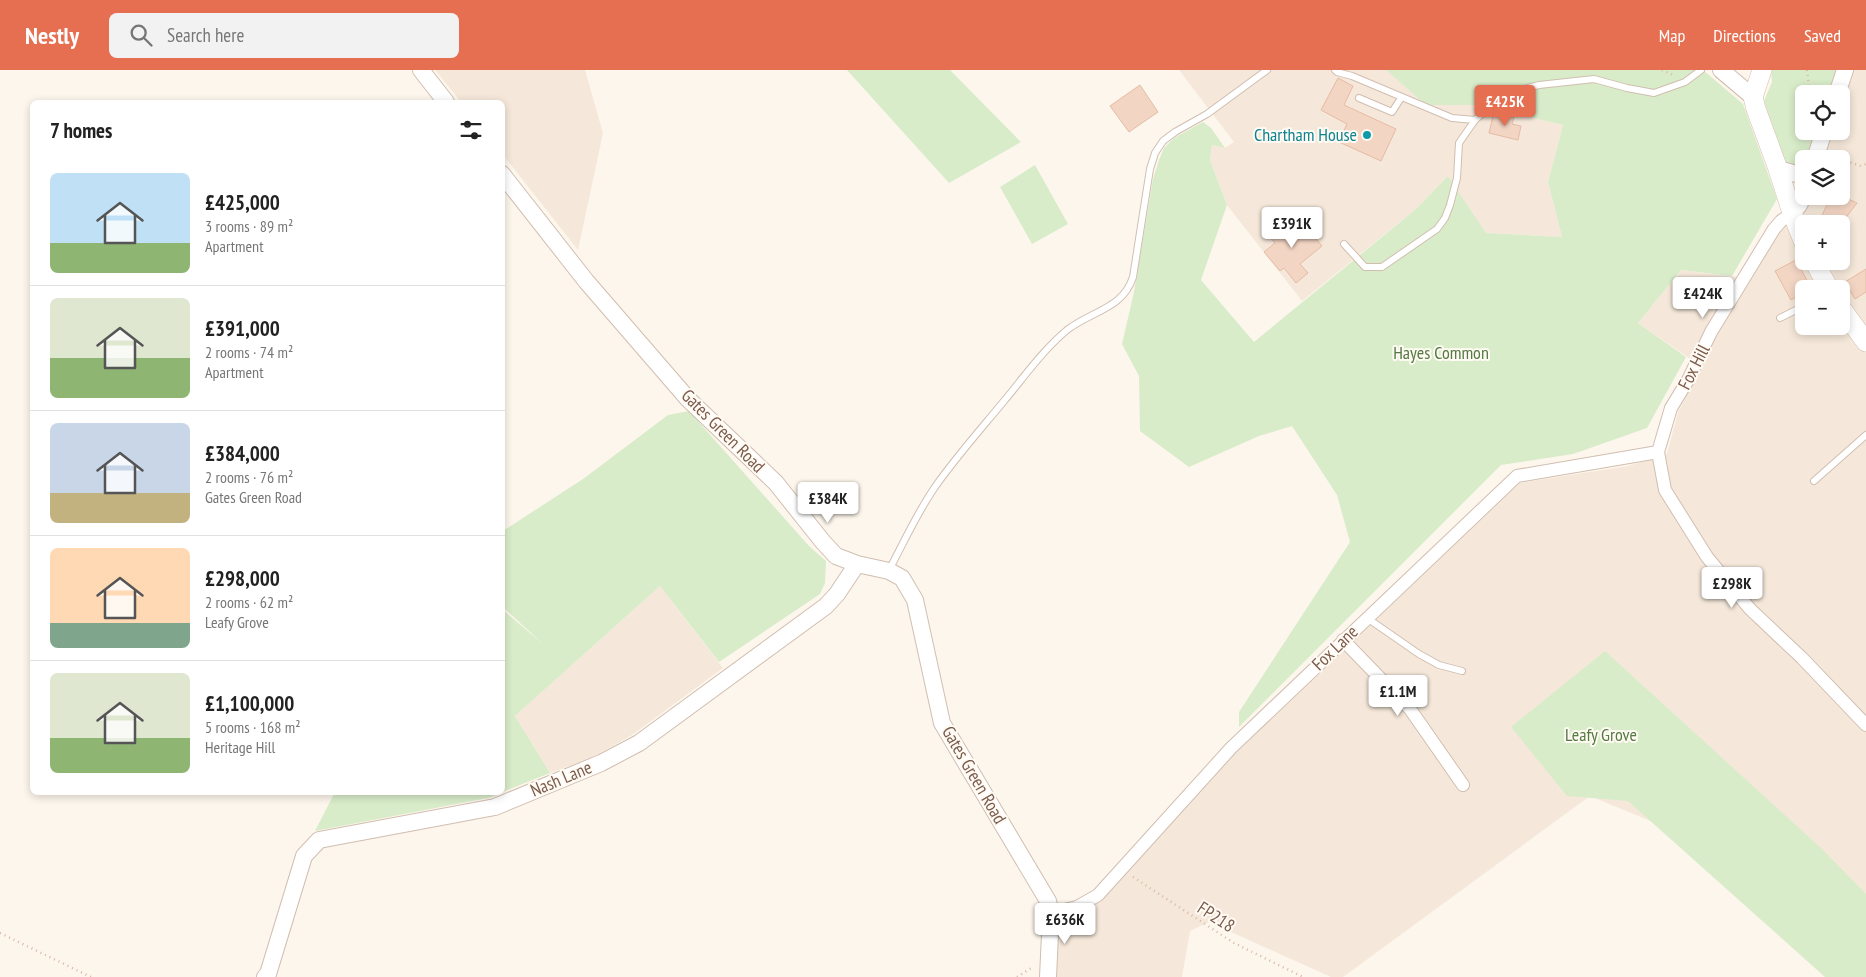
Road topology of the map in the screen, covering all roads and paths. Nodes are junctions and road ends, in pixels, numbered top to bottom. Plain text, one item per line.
1 (421, 70) edge
2 (1267, 70) edge
3 (1336, 70) edge
4 (1700, 70) edge
5 (1721, 70) edge
6 (1762, 70) edge
7 (1807, 70) edge
8 (1845, 70) edge
9 (1809, 85) edge
10 (1840, 85) edge
11 (1753, 97) junction
12 (1359, 98) dead end
13 (1401, 98) junction
14 (444, 100) edge
15 (1475, 120) junction
16 (1850, 162) edge
17 (1866, 164) edge
18 (1778, 169) junction
19 (1795, 174) edge
20 (505, 178) edge
21 (1799, 205) edge
22 (1792, 213) junction
23 (1795, 220) edge
24 (1344, 244) dead end
25 (1795, 310) edge
26 (1780, 318) dead end
27 (1850, 318) edge
28 (1864, 334) edge
29 (1866, 435) edge
30 (1658, 452) junction
31 (1814, 481) dead end
32 (857, 564) junction
33 (889, 571) junction
34 (1367, 618) junction
35 (1343, 640) junction
36 (1462, 671) dead end
37 (1866, 724) edge
38 (1464, 785) dead end
39 (1121, 869) junction
40 (1051, 913) junction
41 (0, 933) edge
42 (91, 977) edge
43 (265, 977) edge
44 (1048, 977) edge
45 (1303, 977) edge

1 - 14 street
2 - 33 lane
3 - 13 lane
4 - 15 lane
5 - 11 street
6 - 11 main road
7 - 9 path
8 - 10 street
11 - 18 main road
12 - 13 lane
13 - 15 lane
15 - 24 lane
16 - 17 path
18 - 19 street
18 - 22 main road
20 - 32 street, Gates Green Road
21 - 22 street
22 - 23 main road
22 - 30 street, Fox Hill
25 - 26 lane
27 - 28 main road
29 - 31 lane
30 - 34 street, Fox Lane
30 - 37 street
32 - 33 street, Gates Green Road
32 - 43 street, Nash Lane
33 - 40 street, Gates Green Road
34 - 35 street, Fox Lane
34 - 36 lane
35 - 38 street
35 - 39 street, Fox Lane
39 - 40 street, Fox Lane
39 - 45 path, FP218
40 - 44 street
41 - 42 path

